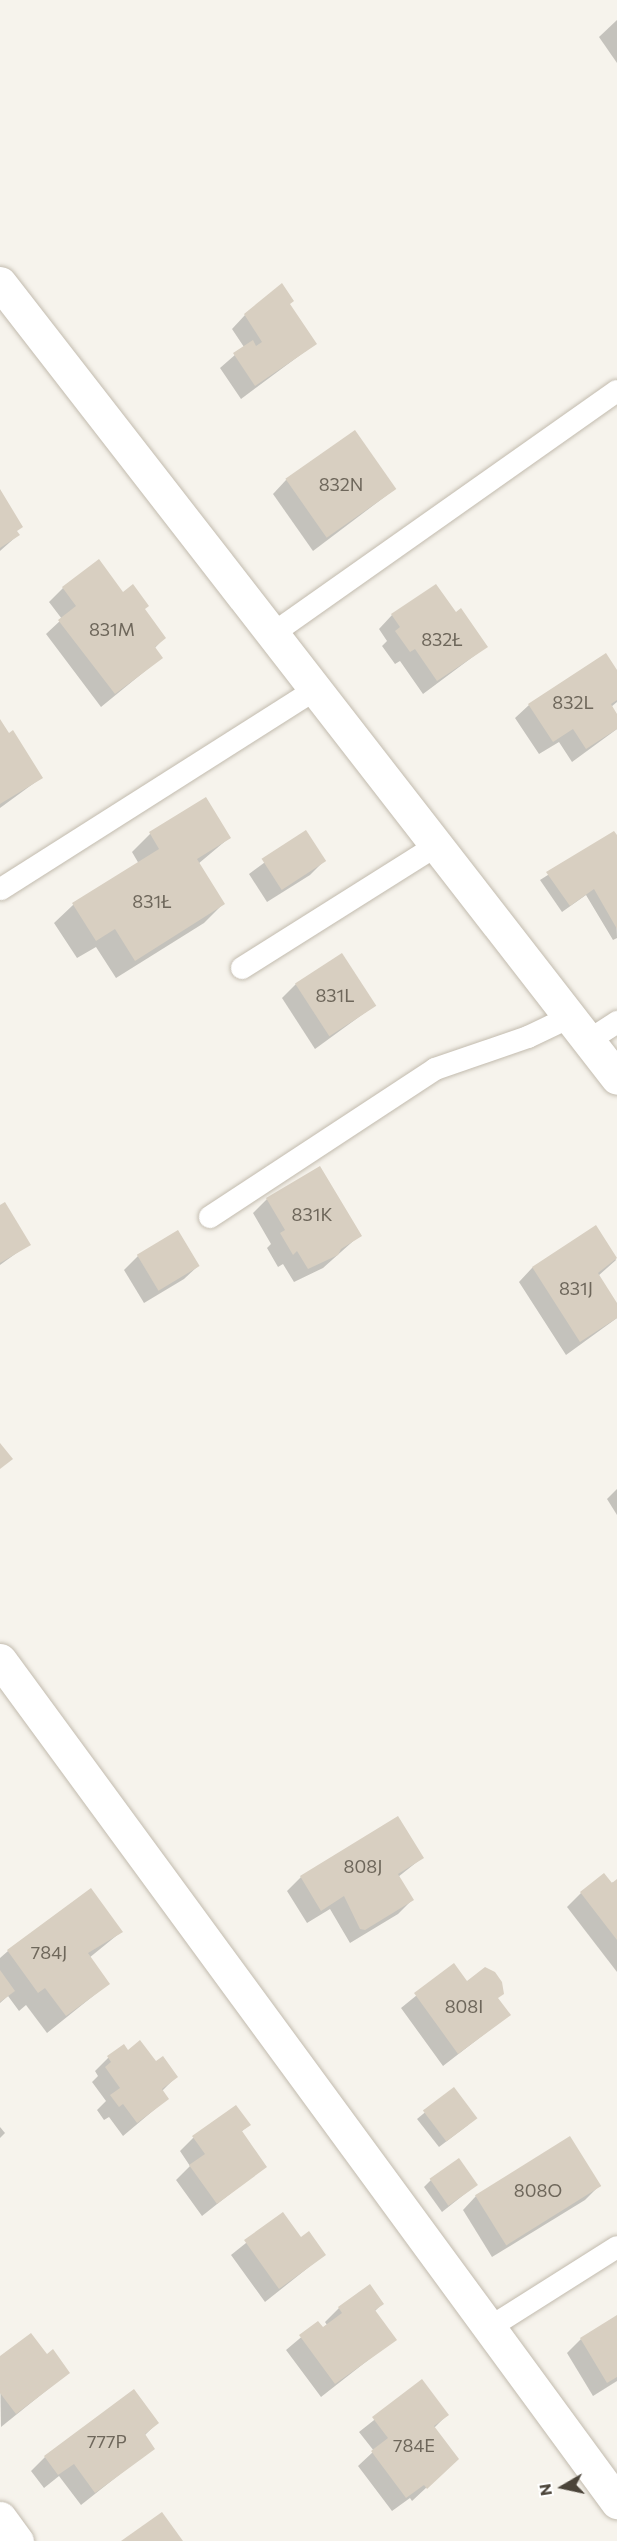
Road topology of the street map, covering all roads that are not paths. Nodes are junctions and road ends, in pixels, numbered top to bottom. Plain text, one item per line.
1 (0, 283) edge
2 (617, 391) edge
3 (271, 635) junction
4 (314, 690) junction
5 (436, 846) junction
6 (1, 889) edge
7 (242, 968) dead end
8 (617, 1022) edge
9 (579, 1029) junction
10 (617, 1078) edge
11 (210, 1217) dead end
12 (0, 1660) edge
13 (617, 2247) edge
14 (489, 2328) junction
15 (617, 2502) edge
16 (0, 2518) edge
17 (17, 2541) edge

1 - 3 street
2 - 3 lane
3 - 4 street
4 - 5 street
4 - 6 lane
5 - 7 lane
5 - 9 street
8 - 9 lane
9 - 10 street
9 - 11 lane
12 - 14 street
13 - 14 lane
14 - 15 street
16 - 17 street

